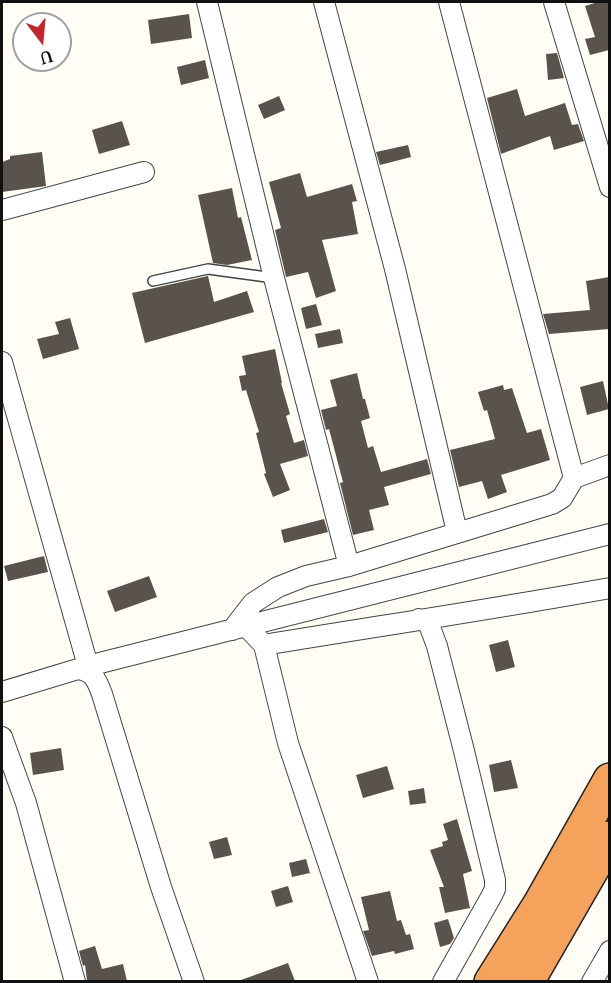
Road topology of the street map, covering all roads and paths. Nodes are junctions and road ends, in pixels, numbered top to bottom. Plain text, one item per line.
1 (207, 2) edge
2 (324, 2) edge
3 (449, 2) edge
4 (554, 2) edge
5 (144, 172) dead end
6 (609, 186) edge
7 (2, 210) edge
8 (274, 278) junction
9 (153, 281) dead end
10 (2, 362) edge
11 (609, 465) edge
12 (574, 478) junction
13 (457, 532) junction
14 (609, 534) edge
15 (349, 566) junction
16 (609, 588) edge
17 (419, 619) junction
18 (239, 628) junction
19 (264, 645) junction
20 (83, 668) junction
21 (2, 692) edge
22 (2, 737) edge
23 (609, 780) edge
24 (609, 838) edge
25 (609, 951) edge
26 (75, 981) edge
27 (194, 981) edge
28 (368, 981) edge
29 (443, 981) edge
30 (492, 981) edge
31 (527, 981) edge
32 (592, 981) edge

1 - 8 street
2 - 13 street
3 - 12 street
4 - 6 street
5 - 7 street
8 - 9 lane
8 - 15 street
10 - 20 street
11 - 12 street
12 - 13 street
13 - 15 street
14 - 18 street
15 - 18 street
16 - 17 street
17 - 19 street
17 - 29 street
18 - 19 street
18 - 20 street
19 - 28 street
20 - 21 street
20 - 27 street
22 - 26 street
23 - 30 highway
24 - 31 highway
25 - 32 street

